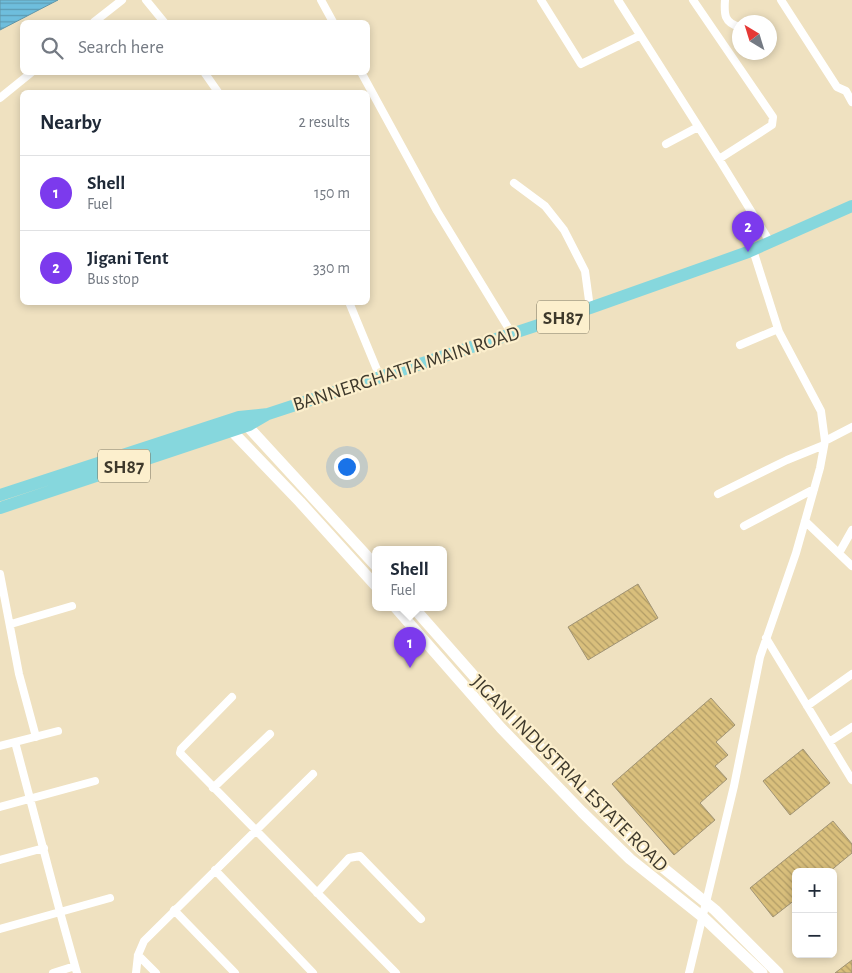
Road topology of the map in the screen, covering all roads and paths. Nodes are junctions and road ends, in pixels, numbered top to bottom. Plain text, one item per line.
1 (122, 0) edge
2 (146, 0) edge
3 (321, 0) edge
4 (541, 0) edge
5 (618, 0) edge
6 (693, 0) edge
7 (725, 0) edge
8 (781, 0) edge
9 (97, 20) edge
10 (162, 20) edge
11 (332, 20) edge
12 (732, 25) edge
13 (639, 36) junction
14 (28, 75) edge
15 (206, 75) edge
16 (363, 75) edge
17 (217, 90) edge
18 (0, 98) edge
19 (852, 102) edge
20 (698, 127) junction
21 (666, 144) dead end
22 (719, 159) junction
23 (514, 183) dead end
24 (852, 206) edge
25 (770, 242) junction
26 (753, 250) junction
27 (350, 305) edge
28 (590, 308) junction
29 (778, 329) junction
30 (512, 334) junction
31 (740, 345) dead end
32 (380, 376) junction
33 (268, 414) junction
34 (239, 417) junction
35 (249, 425) junction
36 (227, 426) junction
37 (852, 427) edge
38 (824, 443) junction
39 (143, 454) junction
40 (814, 489) junction
41 (718, 494) dead end
42 (0, 495) edge
43 (0, 508) edge
44 (804, 521) junction
45 (744, 526) dead end
46 (852, 530) edge
47 (839, 553) junction
48 (372, 562) edge
49 (852, 566) edge
50 (1, 579) edge
51 (372, 582) edge
52 (72, 606) dead end
53 (399, 611) edge
54 (417, 611) edge
55 (11, 624) junction
56 (766, 638) junction
57 (852, 674) edge
58 (232, 697) dead end
59 (807, 706) junction
60 (852, 727) edge
61 (58, 731) dead end
62 (270, 734) dead end
63 (36, 737) junction
64 (15, 742) junction
65 (829, 742) junction
66 (0, 746) edge
67 (313, 774) dead end
68 (852, 778) edge
69 (95, 781) dead end
70 (213, 788) junction
71 (31, 798) junction
72 (0, 807) edge
73 (255, 831) junction
74 (44, 848) junction
75 (0, 860) edge
76 (214, 870) junction
77 (317, 893) junction
78 (110, 898) dead end
79 (706, 902) junction
80 (174, 910) junction
81 (60, 912) junction
82 (704, 918) junction
83 (421, 919) dead end
84 (0, 929) edge
85 (138, 955) junction
86 (76, 969) edge
87 (53, 973) edge
88 (136, 973) edge
89 (156, 973) edge
90 (235, 973) edge
91 (313, 973) edge
92 (396, 973) edge
93 (688, 973) edge
94 (762, 973) edge
95 (778, 973) edge

1 - 9 street
2 - 10 street
3 - 11 street
4 - 13 street
5 - 13 street
6 - 22 street
7 - 12 street
8 - 19 street
13 - 20 street
14 - 18 street
15 - 17 street
16 - 30 street
20 - 21 street
20 - 22 street
22 - 25 street
23 - 28 street
24 - 25 main road, BANNERGHATTA MAIN ROAD / SH87
25 - 26 main road, BANNERGHATTA MAIN ROAD / SH87
26 - 28 main road, BANNERGHATTA MAIN ROAD / SH87
26 - 29 street
27 - 32 street
28 - 30 main road, BANNERGHATTA MAIN ROAD / SH87
29 - 31 street
29 - 38 street
30 - 32 main road, BANNERGHATTA MAIN ROAD / SH87
32 - 33 main road, BANNERGHATTA MAIN ROAD / SH87
33 - 34 main road, BANNERGHATTA MAIN ROAD / SH87
33 - 35 main road, BANNERGHATTA MAIN ROAD / SH87
34 - 35 main road
34 - 36 main road, BANNERGHATTA MAIN ROAD / SH87
35 - 36 main road, BANNERGHATTA MAIN ROAD / SH87
35 - 48 main road
36 - 39 main road, BANNERGHATTA MAIN ROAD / SH87
36 - 51 main road
37 - 38 street
38 - 40 street
38 - 41 street
39 - 42 main road, BANNERGHATTA MAIN ROAD / SH87
39 - 43 main road, BANNERGHATTA MAIN ROAD / SH87
40 - 44 street
40 - 45 street
44 - 47 street
44 - 56 street
46 - 47 street
47 - 49 street
50 - 55 street
52 - 55 street
53 - 82 main road, JIGANI INDUSTRIAL ESTATE ROAD
54 - 79 main road, JIGANI INDUSTRIAL ESTATE ROAD
55 - 63 street
56 - 59 street
56 - 79 street
57 - 59 street
58 - 70 street
59 - 65 street
60 - 65 street
61 - 63 street
62 - 70 street
63 - 64 street
64 - 66 street
64 - 71 street
65 - 68 street
67 - 73 street
69 - 71 street
70 - 73 street
71 - 72 street
71 - 74 street
73 - 76 street
73 - 77 street
74 - 75 street
74 - 81 street
76 - 80 street
76 - 91 street
77 - 83 street
77 - 92 street
78 - 81 street
79 - 82 street
79 - 95 main road, JIGANI INDUSTRIAL ESTATE ROAD
80 - 85 street
80 - 90 street
81 - 84 street
81 - 86 street
82 - 93 street
82 - 94 main road, JIGANI INDUSTRIAL ESTATE ROAD
85 - 88 street
85 - 89 street
86 - 87 street

